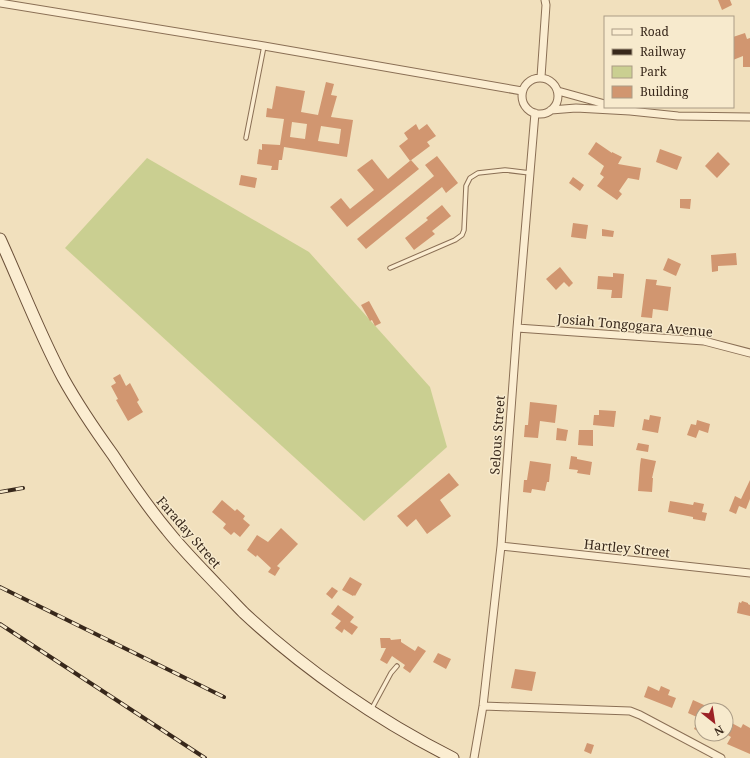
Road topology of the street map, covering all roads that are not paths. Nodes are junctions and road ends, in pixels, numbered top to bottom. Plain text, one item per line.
1 (545, 0) edge
2 (0, 3) edge
3 (264, 46) junction
4 (541, 78) junction
5 (522, 91) junction
6 (558, 91) junction
7 (604, 104) edge
8 (620, 108) edge
9 (551, 110) junction
10 (630, 111) junction
11 (535, 114) junction
12 (750, 118) edge
13 (246, 138) dead end
14 (530, 173) junction
15 (0, 239) edge
16 (390, 268) dead end
17 (517, 328) junction
18 (750, 353) edge
19 (502, 546) junction
20 (750, 573) edge
21 (397, 666) dead end
22 (483, 706) junction
23 (371, 710) junction
24 (453, 758) edge
25 (474, 758) edge
26 (721, 758) edge

1 - 4 street
2 - 3 street
3 - 5 street
3 - 13 lane
4 - 5 street
4 - 6 street
5 - 11 street
6 - 7 street
6 - 9 street
8 - 10 street
9 - 10 street
9 - 11 street
10 - 12 street
11 - 14 street, Selous Street
14 - 16 lane
14 - 17 street, Selous Street
15 - 23 street, Faraday Street
17 - 18 street, Josiah Tongogara Avenue
17 - 19 street, Selous Street
19 - 20 street, Hartley Street
19 - 22 street, Selous Street
21 - 23 lane
22 - 25 street, Selous Street
22 - 26 street
23 - 24 street, Faraday Street

